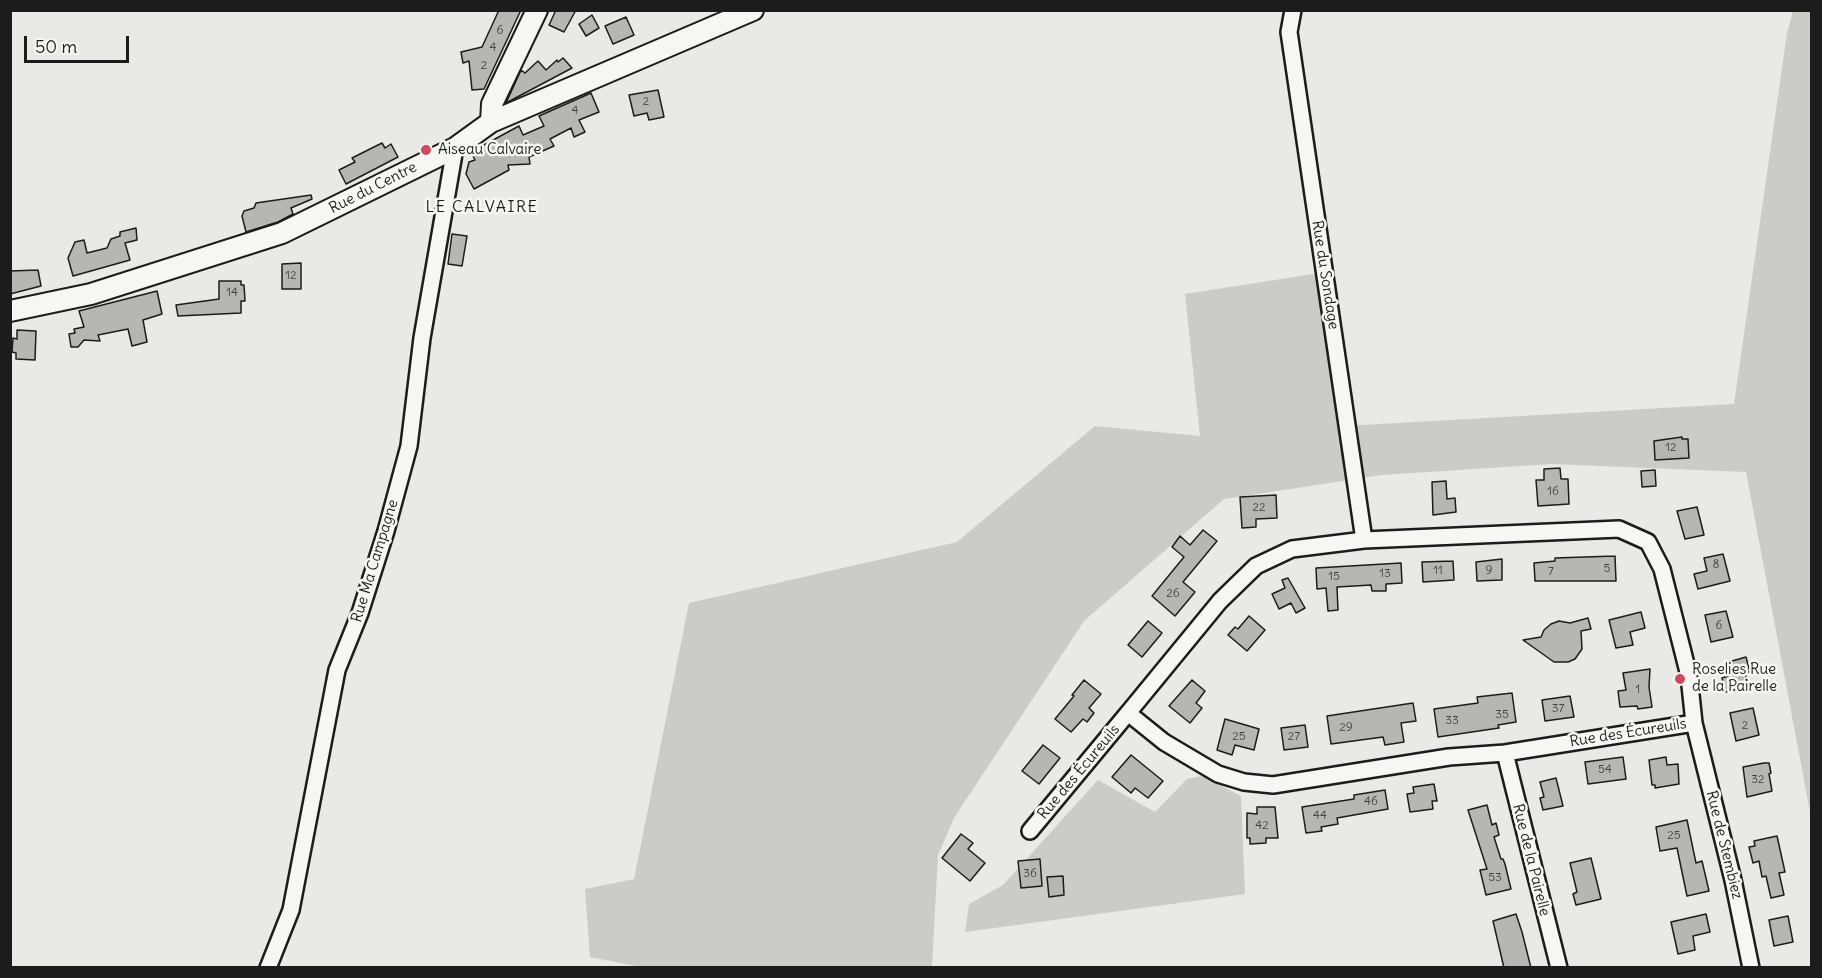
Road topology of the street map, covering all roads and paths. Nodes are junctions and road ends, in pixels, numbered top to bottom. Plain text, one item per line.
1 (537, 10) edge
2 (753, 10) edge
3 (1293, 10) edge
4 (491, 122) junction
5 (454, 148) junction
6 (10, 311) edge
7 (1364, 540) junction
8 (1128, 713) junction
9 (1694, 723) junction
10 (1505, 753) junction
11 (1030, 831) dead end
12 (268, 968) edge
13 (1559, 968) edge
14 (1751, 968) edge

1 - 4 street
2 - 4 street, Rue du Centre
3 - 7 street, Rue du Sondage
4 - 5 street, Rue du Centre
5 - 6 street, Rue du Centre
5 - 12 street, Rue Ma Campagne
7 - 8 street, Rue des Écureuils
7 - 9 street, Rue des Écureuils
8 - 10 street, Rue des Écureuils
8 - 11 street, Rue des Écureuils
9 - 10 street, Rue des Écureuils
9 - 14 street, Rue de Stembiez
10 - 13 street, Rue de la Pairelle

